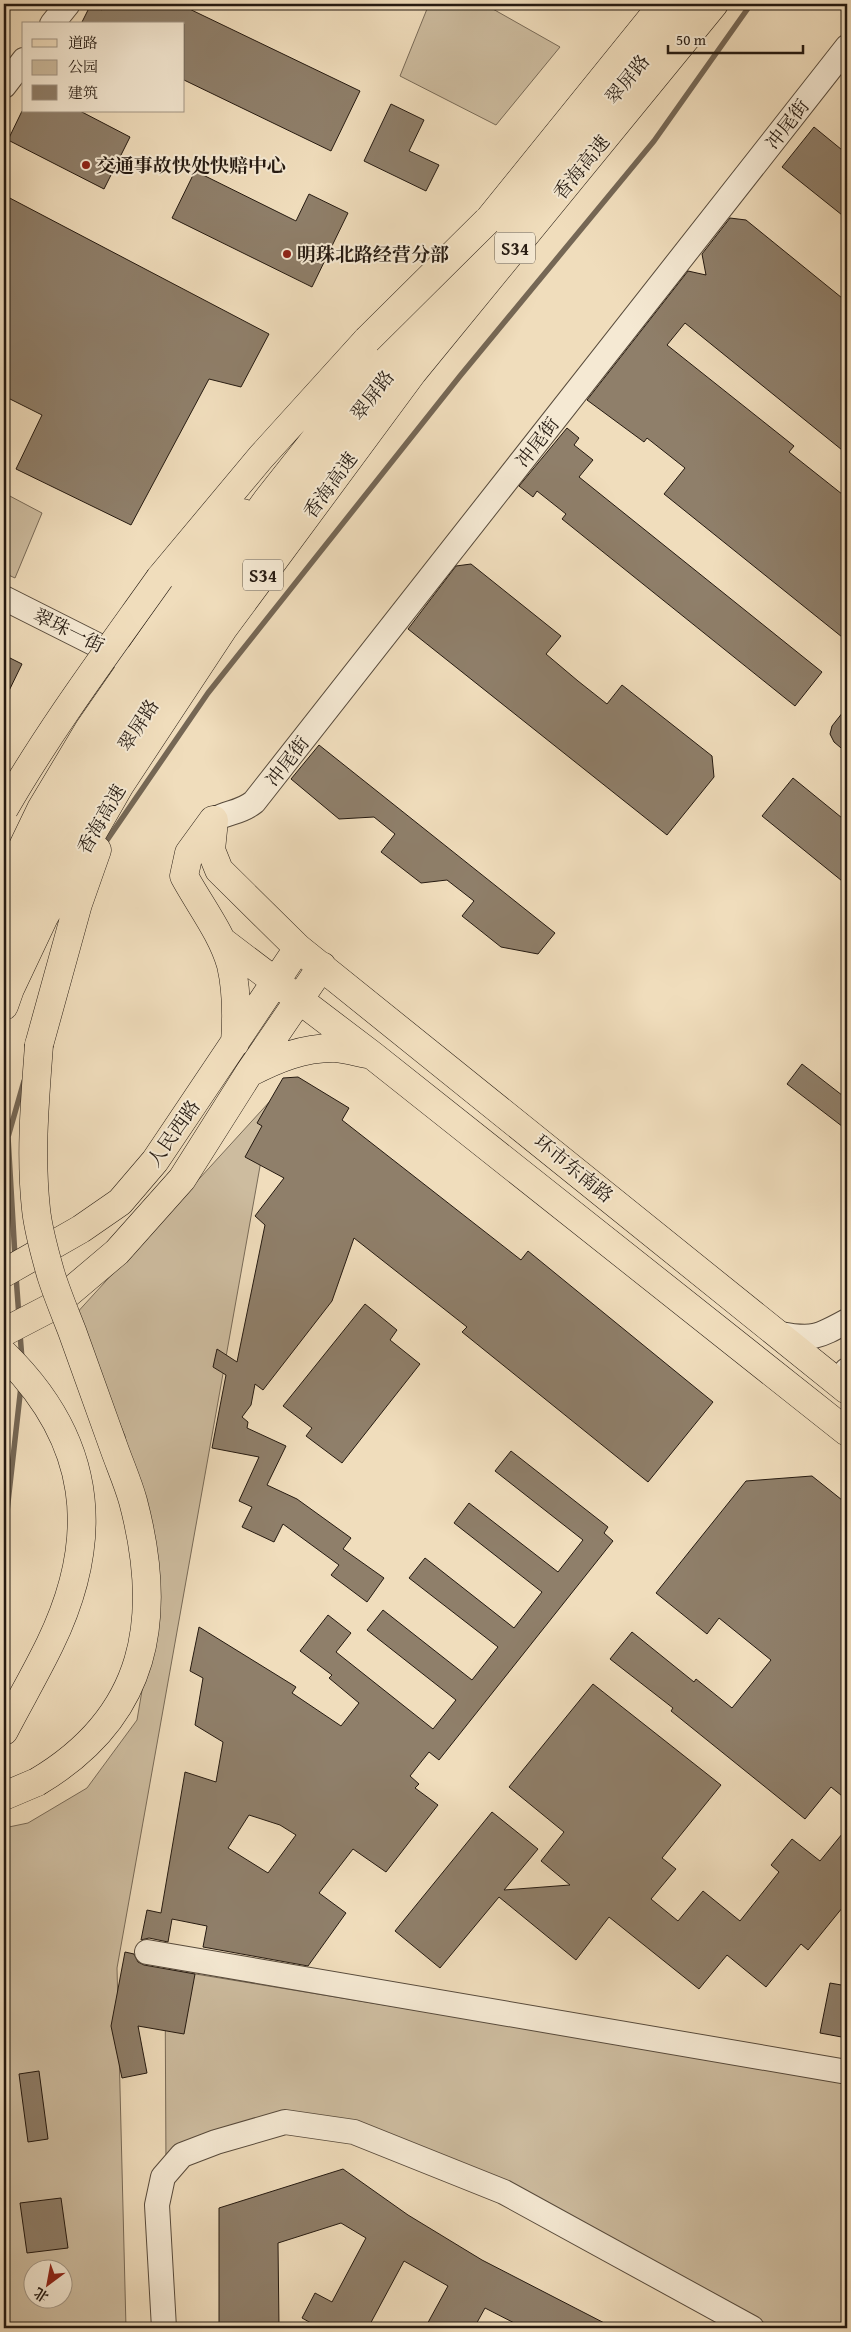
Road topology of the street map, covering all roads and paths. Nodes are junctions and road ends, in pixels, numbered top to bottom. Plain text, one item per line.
1 (68, 4) edge
2 (650, 4) edge
3 (663, 4) edge
4 (688, 4) edge
5 (714, 4) edge
6 (54, 22) edge
7 (847, 47) edge
8 (22, 63) edge
9 (4, 86) edge
10 (487, 221) junction
11 (4, 598) edge
12 (134, 664) junction
13 (120, 785) junction
14 (4, 809) edge
15 (214, 820) junction
16 (4, 886) edge
17 (4, 920) edge
18 (222, 941) junction
19 (298, 948) junction
20 (322, 966) junction
21 (4, 967) edge
22 (276, 982) junction
23 (298, 999) junction
24 (4, 1006) edge
25 (235, 1043) junction
26 (372, 1055) junction
27 (249, 1073) junction
28 (4, 1273) edge
29 (847, 1321) edge
30 (4, 1332) edge
31 (780, 1334) junction
32 (4, 1354) edge
33 (847, 1390) edge
34 (847, 1432) edge
35 (4, 1731) edge
36 (4, 1796) edge
37 (147, 1952) dead end
38 (847, 2072) edge
39 (164, 2328) edge
40 (752, 2328) edge

1 - 6 street
2 - 12 main road, 翠屏路
3 - 10 main road, 香海高速 / S34
4 - 21 main road, 翠屏路
5 - 13 main road, 香海高速 / S34
7 - 15 street, 冲尾街
8 - 9 street
10 - 14 main road, bridge
10 - 17 main road, 香海高速 / S34, bridge
11 - 12 street, 翠珠一街
12 - 16 main road, 翠屏路
13 - 24 main road, 香海高速 / S34
13 - 36 main road, bridge
15 - 18 main road
15 - 19 main road, 环市东南路
18 - 22 main road, 环市东南路
18 - 25 main road
19 - 20 main road, 环市东南路
19 - 22 main road, 人民西路
20 - 23 main road, 人民西路
20 - 31 main road, 环市东南路
22 - 23 main road, 环市东南路
22 - 25 main road, 人民西路
23 - 26 main road, 环市东南路
23 - 27 main road, 人民西路
25 - 28 main road, 人民西路
26 - 27 main road
26 - 34 main road, 环市东南路
27 - 30 main road, 人民西路
29 - 31 street
31 - 33 main road, 环市东南路
32 - 35 main road
37 - 38 street
39 - 40 street

